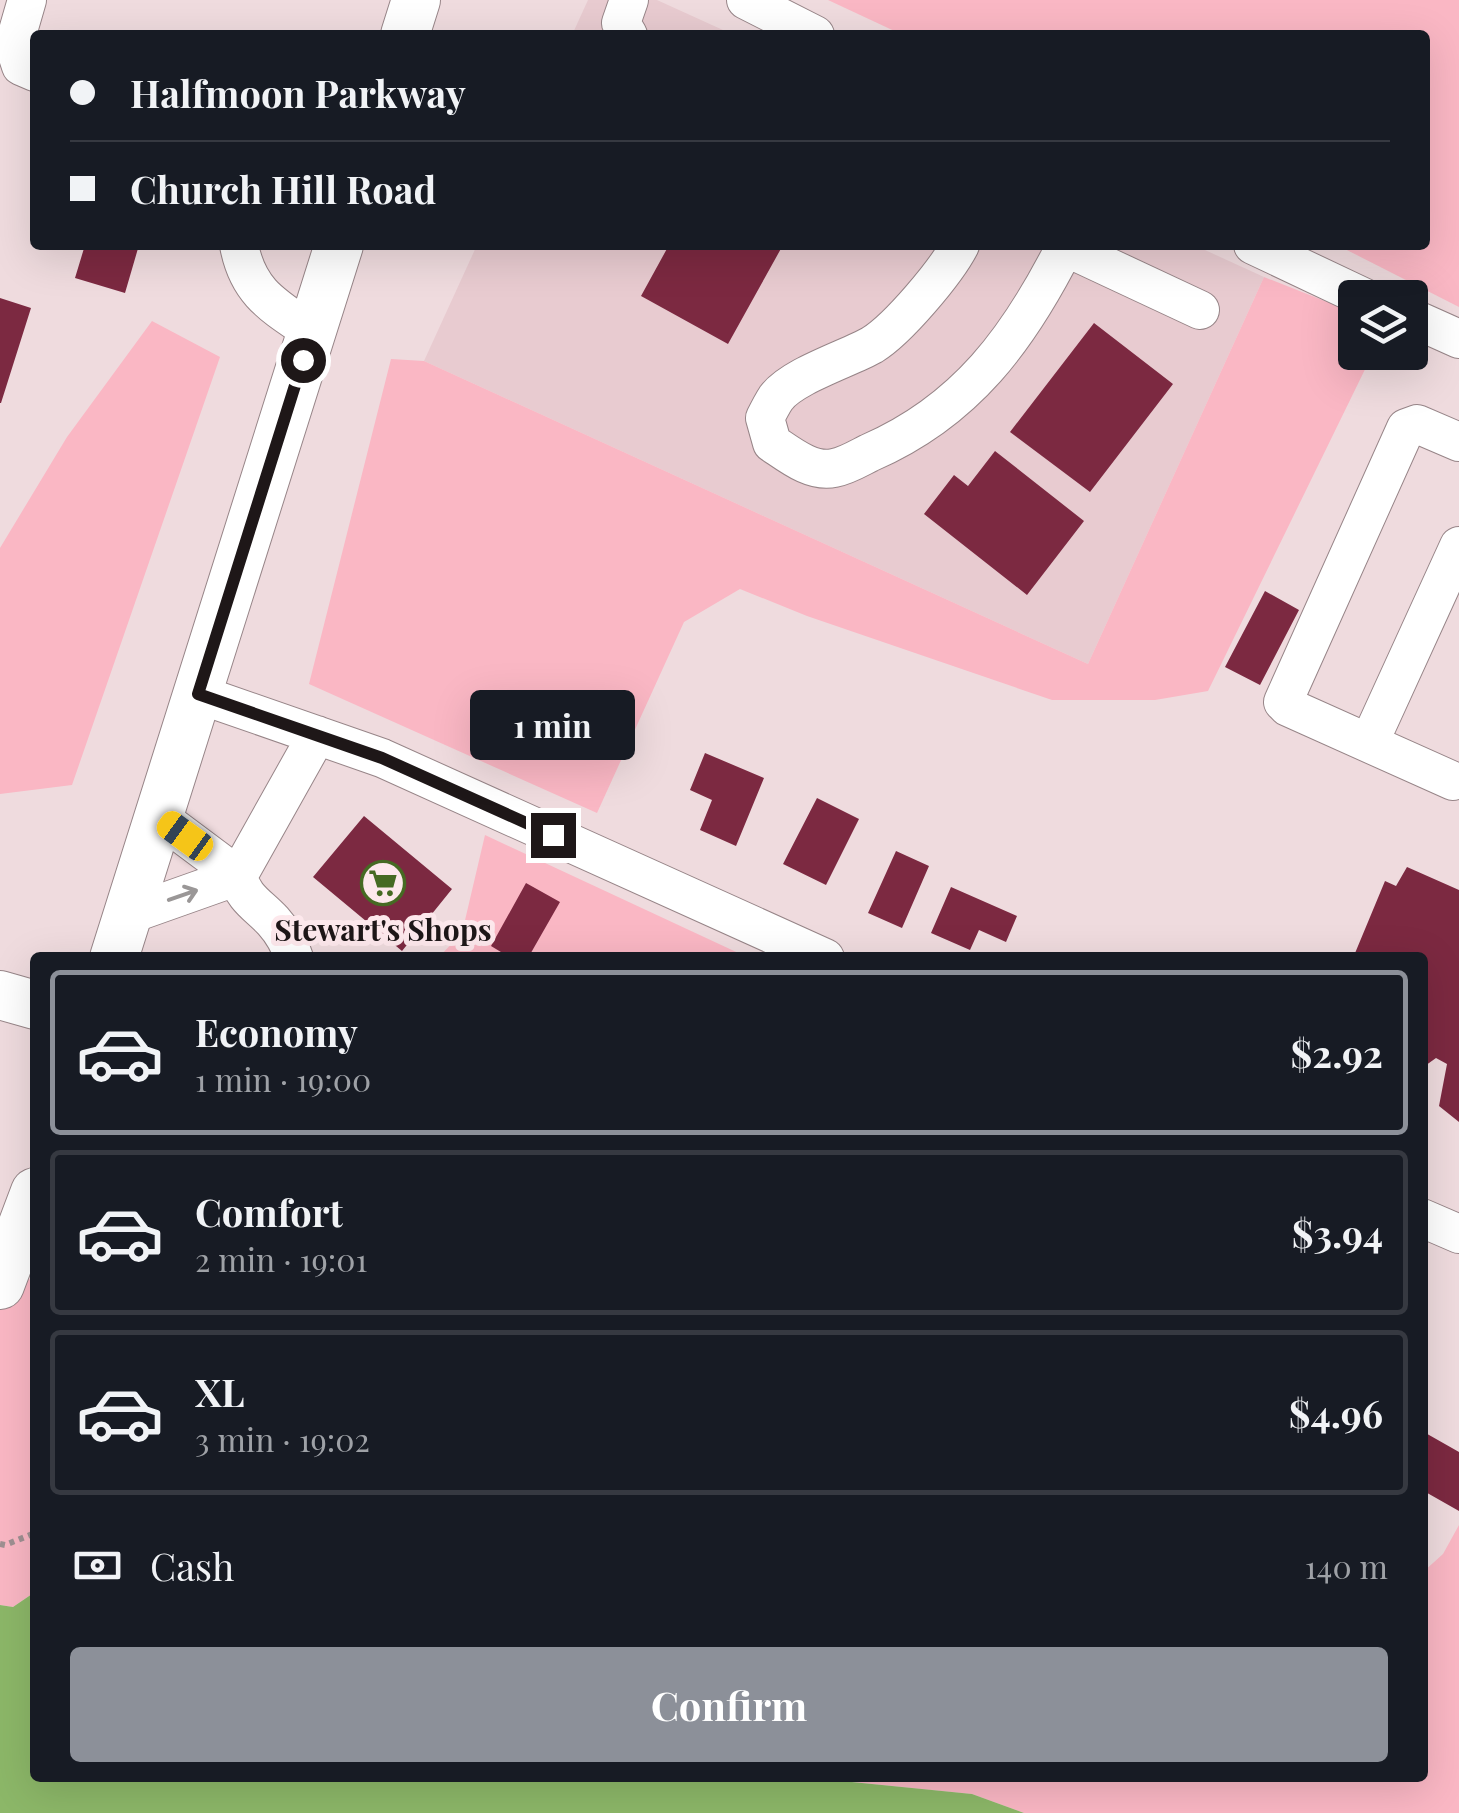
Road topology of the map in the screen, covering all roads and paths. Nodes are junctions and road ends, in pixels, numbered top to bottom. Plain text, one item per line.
1 (27, 0) edge
2 (416, 0) edge
3 (629, 0) edge
4 (746, 0) edge
5 (407, 30) edge
6 (625, 30) edge
7 (806, 30) edge
8 (30, 70) edge
9 (240, 250) edge
10 (337, 250) edge
11 (957, 250) edge
12 (1061, 250) edge
13 (1072, 250) edge
14 (1264, 250) edge
15 (1338, 285) edge
16 (1200, 310) dead end
17 (1428, 325) edge
18 (312, 332) junction
19 (1459, 339) edge
20 (1459, 442) edge
21 (1459, 546) edge
22 (198, 694) junction
23 (317, 735) junction
24 (1368, 743) junction
25 (1457, 778) edge
26 (159, 817) junction
27 (238, 876) junction
28 (121, 936) edge
29 (292, 952) edge
30 (813, 952) edge
31 (0, 996) edge
32 (30, 1004) edge
33 (30, 1205) edge
34 (1428, 1221) edge
35 (1459, 1234) edge
36 (0, 1286) edge
37 (30, 1535) edge
38 (0, 1544) edge

1 - 8 street
2 - 5 main road
3 - 6 street
4 - 7 street
9 - 18 street
10 - 18 main road
11 - 12 street
13 - 16 street
14 - 15 street
17 - 19 street
18 - 22 main road
20 - 24 street
21 - 24 street
22 - 23 street
22 - 26 main road
23 - 27 street
23 - 30 street
24 - 25 street
26 - 27 street
26 - 28 main road
28 -> 27 street
27 - 29 street
31 - 32 main road
33 - 36 main road
34 - 35 street
37 - 38 path

